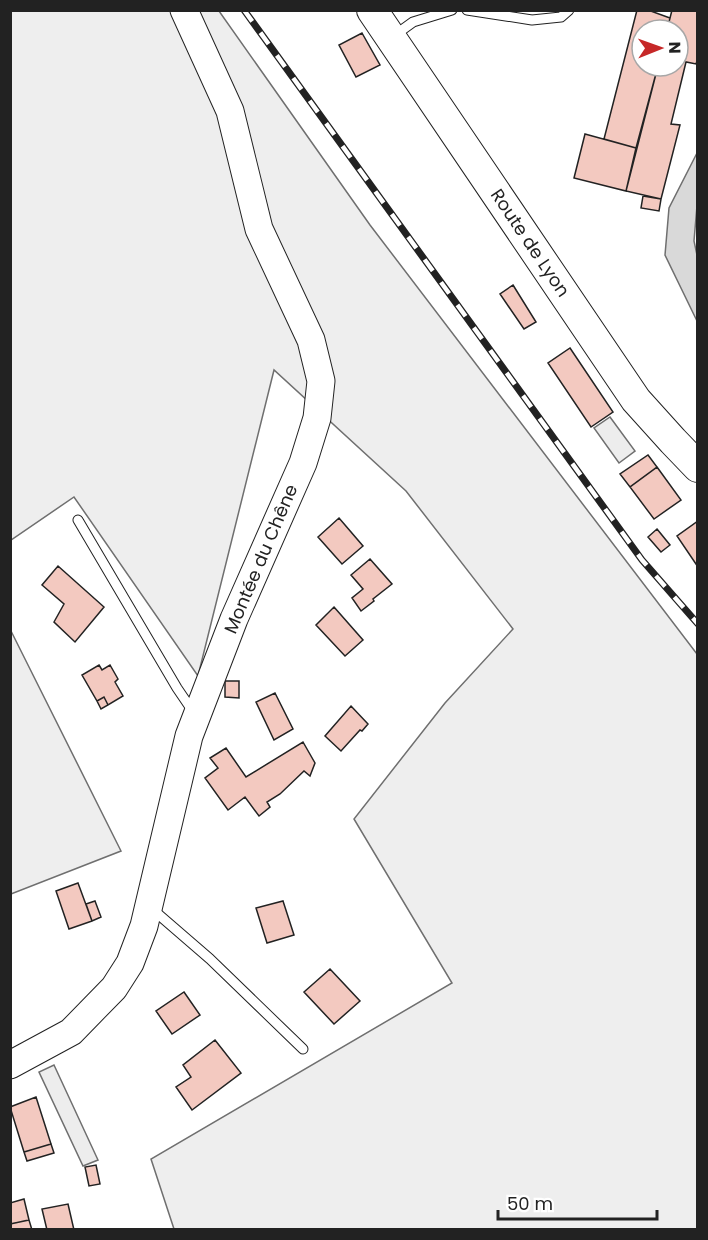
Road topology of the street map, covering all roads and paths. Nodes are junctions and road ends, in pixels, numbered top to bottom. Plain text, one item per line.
1 (184, 10) edge
2 (372, 10) edge
3 (452, 10) edge
4 (467, 10) edge
5 (569, 10) edge
6 (391, 38) junction
7 (698, 467) edge
8 (78, 520) dead end
9 (196, 717) junction
10 (149, 906) junction
11 (303, 1049) dead end
12 (10, 1065) edge

1 - 9 street, Montée du Chêne
2 - 6 main road, Route de Lyon
3 - 6 lane
4 - 5 lane
6 - 7 main road, Route de Lyon
8 - 9 lane
9 - 10 street, Montée du Chêne
10 - 11 lane
10 - 12 street, Montée du Chêne

